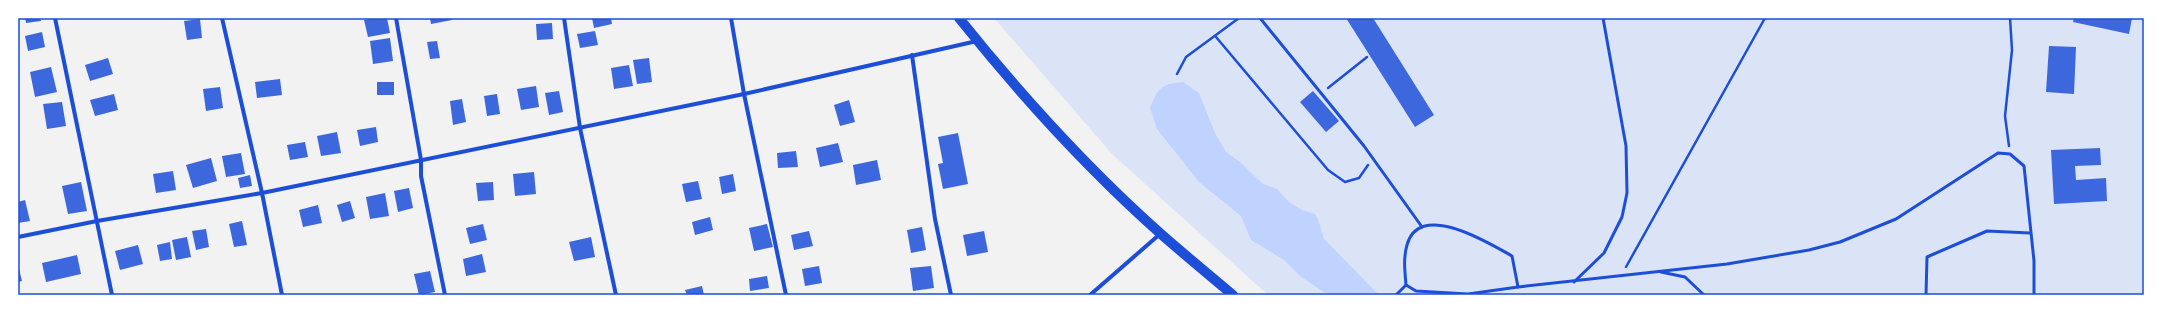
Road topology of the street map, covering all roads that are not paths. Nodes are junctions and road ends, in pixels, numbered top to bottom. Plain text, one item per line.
1 (55, 18) edge
2 (222, 18) edge
3 (396, 18) edge
4 (564, 18) edge
5 (731, 18) edge
6 (959, 18) edge
7 (1260, 18) edge
8 (1603, 18) edge
9 (977, 41) junction
10 (912, 55) junction
11 (744, 94) junction
12 (580, 128) junction
13 (421, 160) junction
14 (262, 193) junction
15 (97, 221) junction
16 (1422, 227) junction
17 (2030, 233) junction
18 (1161, 234) junction
19 (18, 237) edge
20 (1658, 271) junction
21 (1574, 282) junction
22 (1406, 285) junction
23 (1518, 287) junction
24 (112, 295) edge
25 (282, 295) edge
26 (445, 295) edge
27 (616, 295) edge
28 (786, 295) edge
29 (951, 295) edge
30 (1090, 295) edge
31 (1233, 295) edge
32 (1396, 295) edge
33 (1704, 295) edge
34 (1926, 295) edge
35 (2034, 295) edge

1 - 15 street
2 - 14 street
3 - 13 street
4 - 12 street
5 - 11 street
6 - 9 main road
7 - 16 lane
8 - 21 lane
9 - 10 street
9 - 18 main road
10 - 11 street
10 - 29 street
11 - 12 street
11 - 28 street
12 - 13 street
12 - 27 street
13 - 14 street
13 - 26 street
14 - 15 street
14 - 25 street
15 - 19 street
15 - 24 street
16 - 22 lane
16 - 23 lane
17 - 20 lane
17 - 34 lane
17 - 35 lane
18 - 30 street
18 - 31 main road
20 - 21 lane
20 - 33 lane
21 - 23 lane
22 - 23 lane
22 - 32 lane

